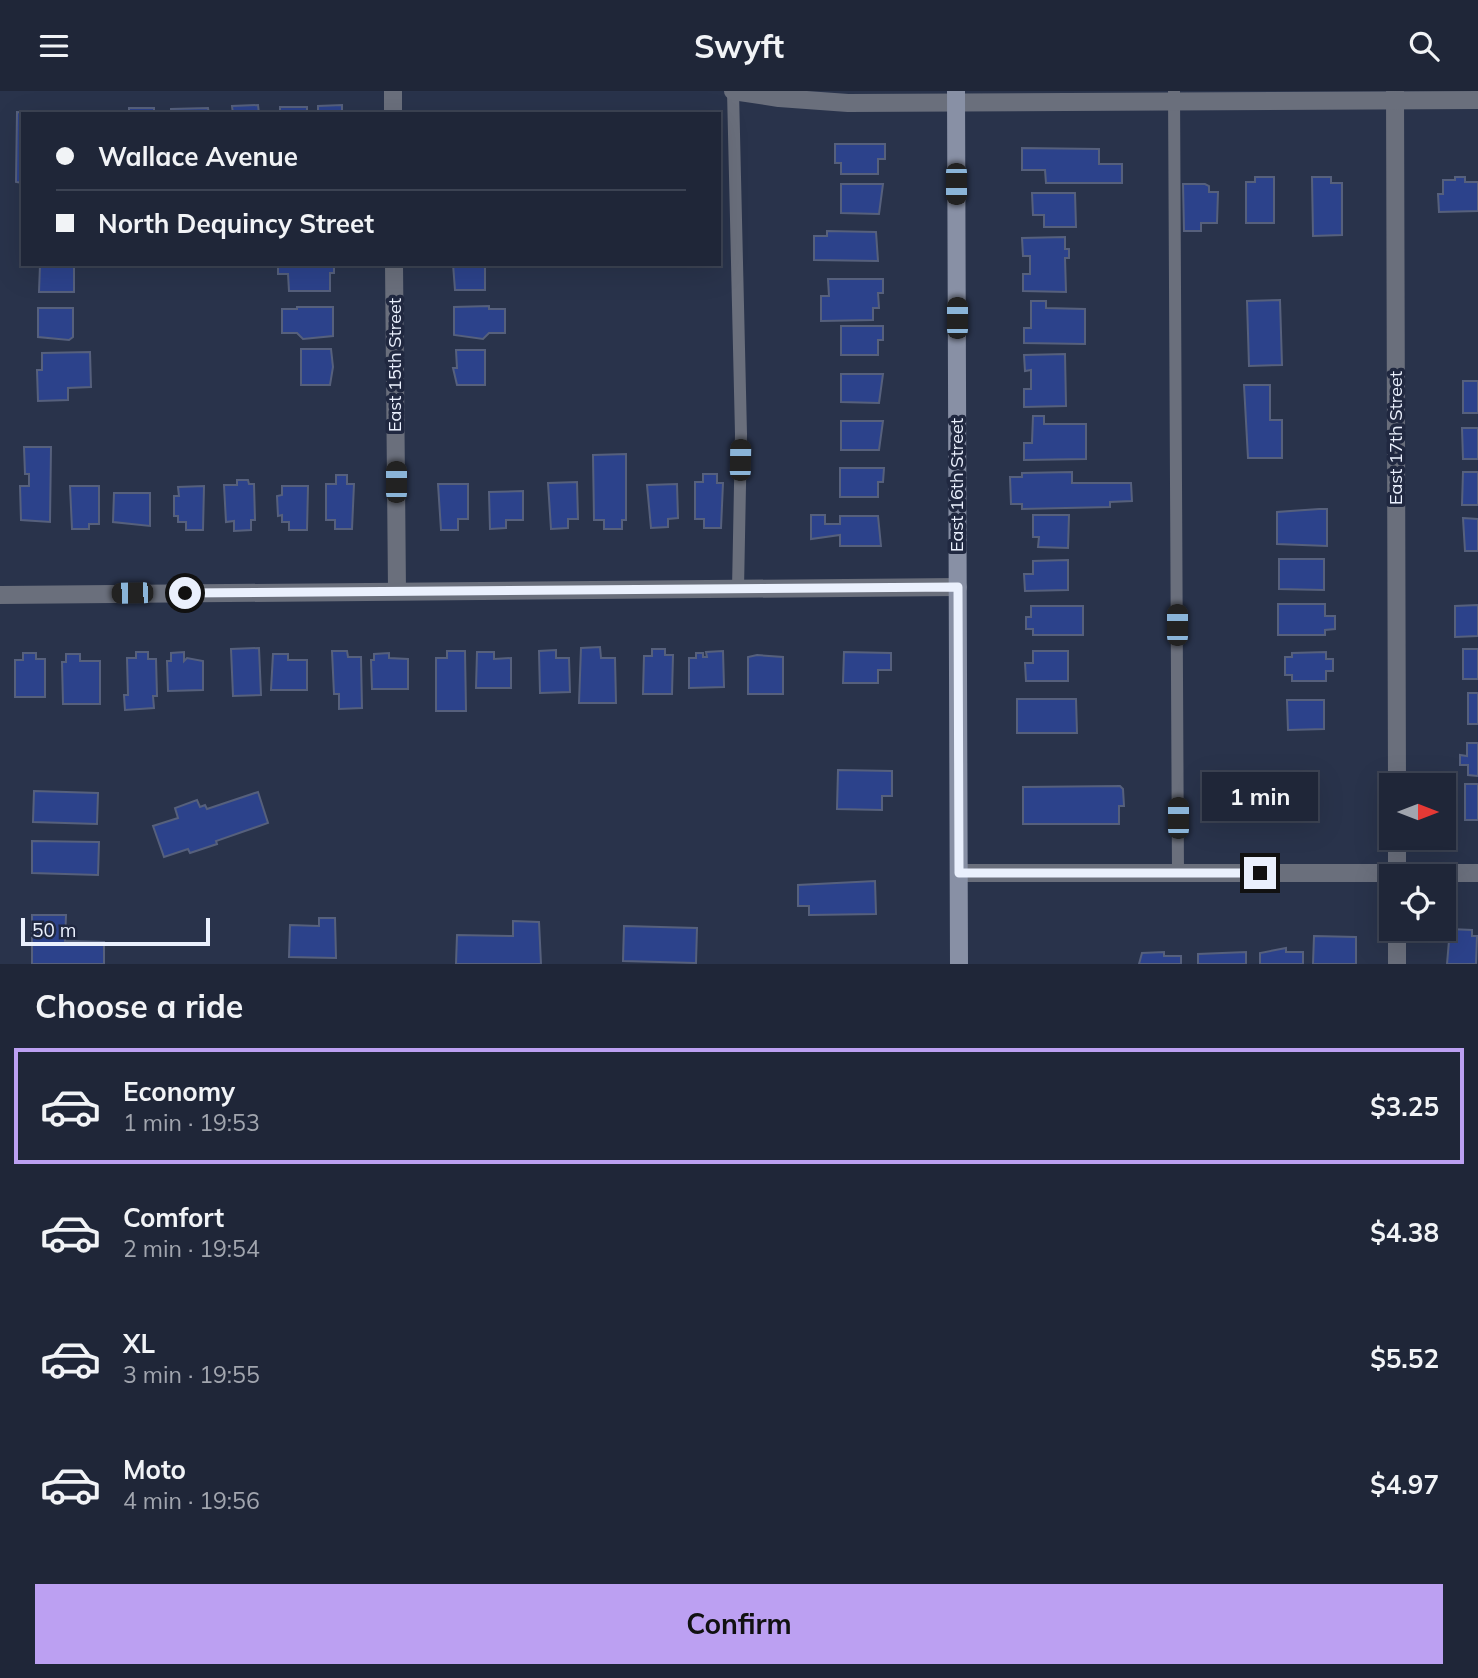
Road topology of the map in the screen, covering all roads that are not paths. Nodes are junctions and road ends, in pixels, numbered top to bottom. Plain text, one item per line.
1 (393, 91) edge
2 (733, 91) edge
3 (1395, 96) edge
4 (956, 97) edge
5 (1174, 97) edge
6 (1478, 100) edge
7 (393, 112) edge
8 (394, 266) edge
9 (958, 587) junction
10 (738, 589) junction
11 (397, 591) junction
12 (0, 595) edge
13 (1396, 773) edge
14 (959, 873) junction
15 (1178, 873) junction
16 (1478, 873) edge
17 (1456, 874) edge
18 (1379, 875) edge
19 (1397, 941) edge
20 (959, 964) edge
21 (1397, 964) edge

1 - 7 street
2 - 4 street
2 - 10 lane
3 - 5 street
3 - 6 street
3 - 13 street, East 17th Street
4 - 5 street
4 - 9 main road, East 16th Street
5 - 15 lane
8 - 11 street, East 15th Street
9 - 10 street
9 - 14 main road, East 16th Street
10 - 11 street
11 - 12 street
14 - 15 street
14 - 20 main road, East 16th Street
15 - 18 street
16 - 17 street
19 - 21 street

